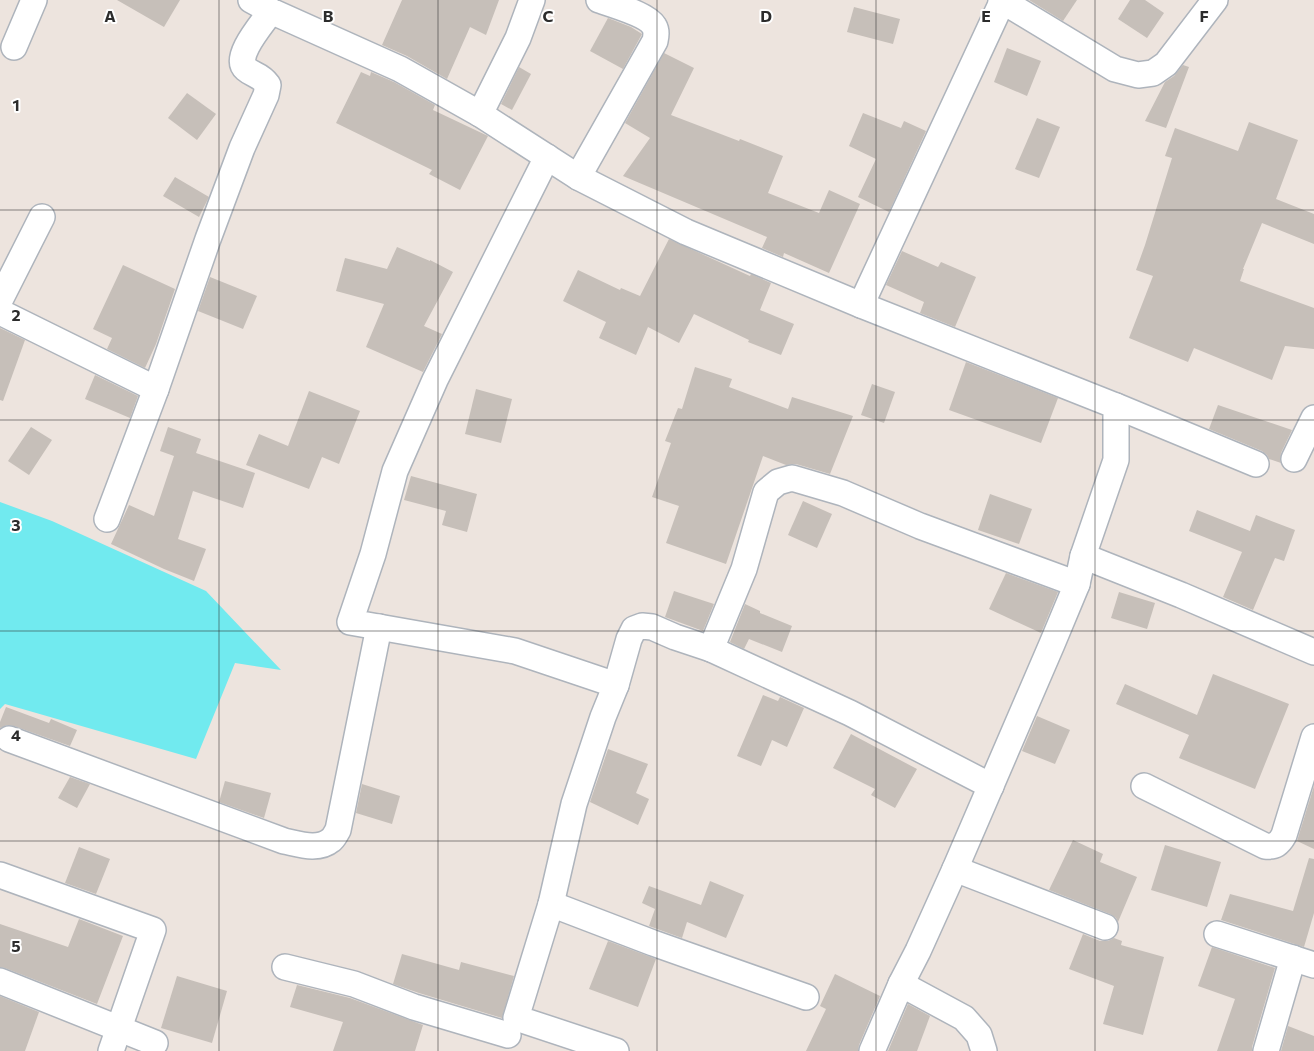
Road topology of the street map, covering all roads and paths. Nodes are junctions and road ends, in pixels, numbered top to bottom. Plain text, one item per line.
1 (34, 0) edge
2 (532, 0) edge
3 (599, 0) edge
4 (1215, 0) edge
5 (1001, 1) edge
6 (261, 6) edge
7 (14, 47) dead end
8 (480, 114) junction
9 (547, 157) junction
10 (578, 177) junction
11 (42, 217) dead end
12 (0, 300) edge
13 (860, 305) junction
14 (0, 312) edge
15 (156, 389) junction
16 (1116, 406) junction
17 (1314, 418) edge
18 (1294, 459) dead end
19 (1256, 464) dead end
20 (107, 519) dead end
21 (1084, 556) junction
22 (1077, 584) junction
23 (379, 627) junction
24 (711, 649) junction
25 (1314, 652) edge
26 (616, 685) junction
27 (1314, 737) edge
28 (9, 739) dead end
29 (991, 786) junction
30 (1144, 786) dead end
31 (955, 869) junction
32 (0, 875) edge
33 (551, 904) junction
34 (1105, 927) dead end
35 (1217, 934) dead end
36 (1303, 962) edge
37 (285, 967) dead end
38 (0, 981) edge
39 (901, 984) junction
40 (806, 997) dead end
41 (508, 1035) edge
42 (115, 1040) edge
43 (154, 1043) dead end
44 (616, 1051) edge
45 (872, 1051) edge
46 (984, 1051) edge
47 (1266, 1051) edge

1 - 7 street
2 - 8 street
3 - 10 street
4 - 5 street
5 - 13 street
6 - 8 street
6 - 15 street
8 - 9 street
9 - 10 street
9 - 23 street
10 - 13 street
11 - 12 street
13 - 16 street
14 - 15 street
15 - 20 street
16 - 19 street
16 - 21 street
17 - 18 street
21 - 22 street
21 - 25 street
22 - 24 street
22 - 29 street
23 - 26 street
23 - 28 street
24 - 26 street
24 - 29 street
26 - 33 street
27 - 30 street
29 - 31 street
31 - 34 street
31 - 39 street
32 - 42 street
33 - 40 street
33 - 41 street
35 - 36 street
36 - 47 street
37 - 41 street
38 - 42 street
39 - 45 street
39 - 46 street
41 - 44 street
42 - 43 street

